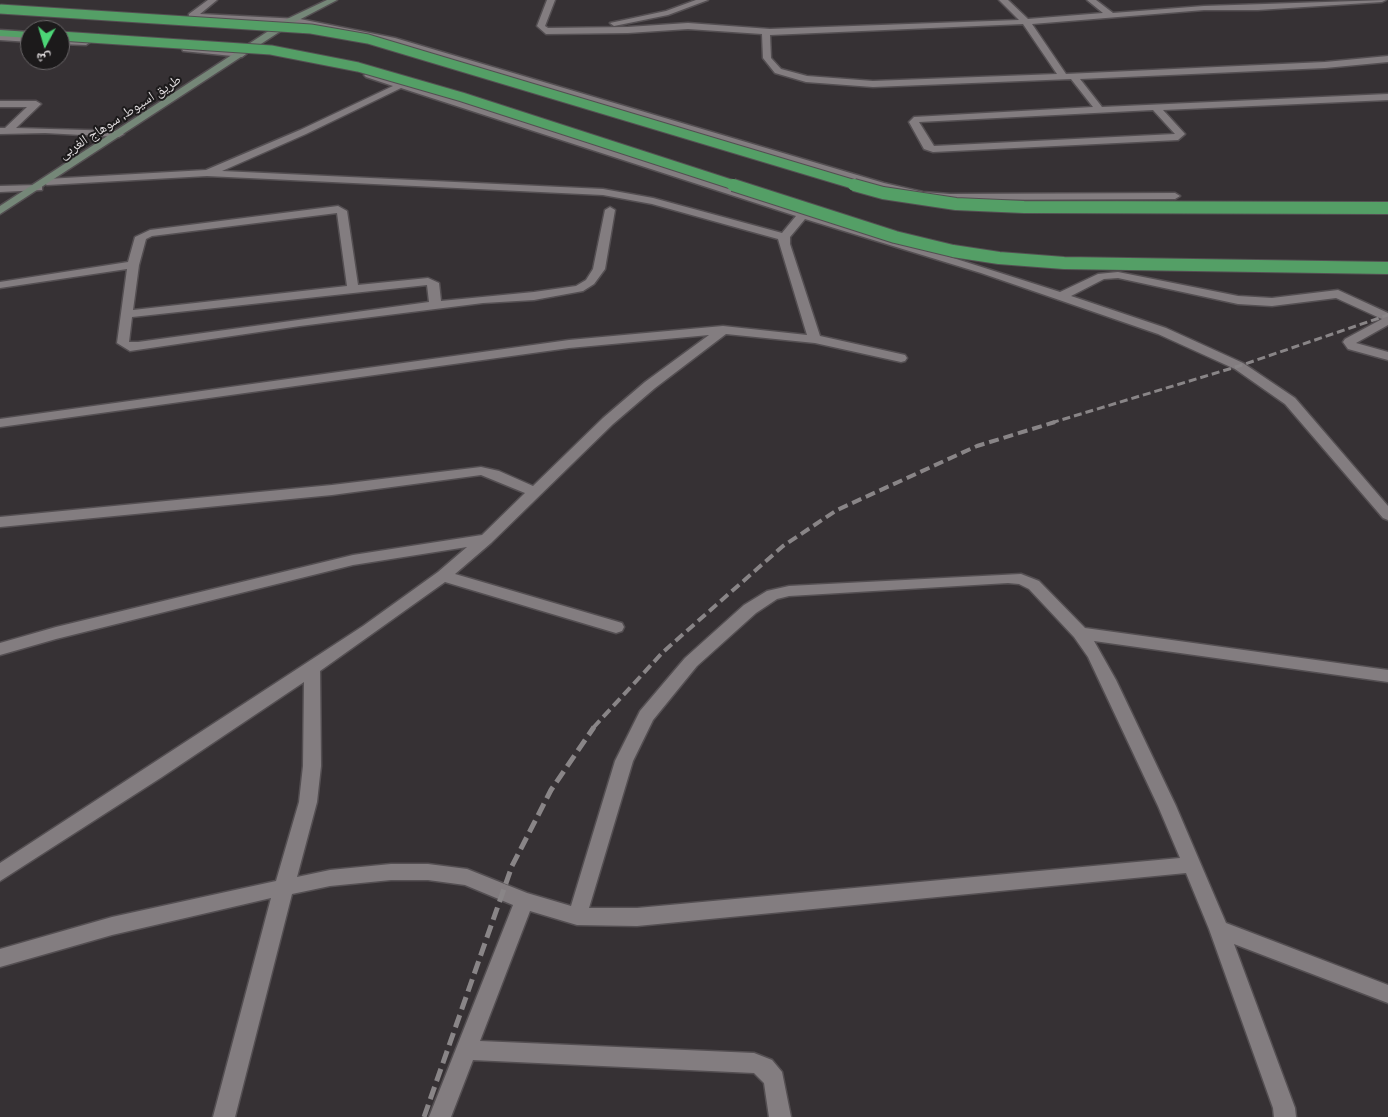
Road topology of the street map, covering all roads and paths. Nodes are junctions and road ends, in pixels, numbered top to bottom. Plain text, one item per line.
1 (212, 0) edge
2 (333, 0) edge
3 (551, 0) edge
4 (704, 0) edge
5 (1003, 0) edge
6 (1091, 0) edge
7 (1204, 0) edge
8 (1376, 0) edge
9 (1214, 8) junction
10 (0, 9) edge
11 (1111, 15) junction
12 (290, 21) junction
13 (1027, 22) junction
14 (590, 30) junction
15 (766, 32) junction
16 (0, 33) edge
17 (20, 34) edge
18 (0, 37) edge
19 (70, 37) edge
20 (20, 38) edge
21 (70, 41) edge
22 (248, 50) junction
23 (1388, 59) edge
24 (1068, 77) junction
25 (401, 85) junction
26 (1388, 97) edge
27 (0, 104) edge
28 (1156, 108) junction
29 (1099, 110) junction
30 (4, 131) edge
31 (119, 134) junction
32 (206, 173) junction
33 (48, 182) junction
34 (38, 188) junction
35 (0, 189) edge
36 (1175, 196) dead end
37 (1388, 208) edge
38 (610, 210) dead end
39 (0, 212) edge
40 (803, 215) junction
41 (784, 237) junction
42 (133, 265) junction
43 (1388, 268) edge
44 (0, 285) edge
45 (353, 289) junction
46 (1060, 297) junction
47 (435, 304) junction
48 (126, 314) junction
49 (1388, 319) edge
50 (723, 330) junction
51 (815, 339) junction
52 (1388, 356) edge
53 (900, 358) dead end
54 (0, 423) edge
55 (534, 492) junction
56 (1388, 515) edge
57 (0, 522) edge
58 (486, 538) junction
59 (443, 576) junction
60 (616, 627) dead end
61 (1080, 633) junction
62 (0, 648) edge
63 (312, 668) junction
64 (1388, 676) edge
65 (1191, 865) junction
66 (0, 873) edge
67 (284, 886) junction
68 (524, 901) junction
69 (577, 916) junction
70 (1219, 929) junction
71 (0, 958) edge
72 (1388, 994) edge
73 (465, 1050) junction
74 (224, 1117) edge
75 (440, 1117) edge
76 (780, 1117) edge
77 (1285, 1117) edge

1 - 12 street
2 - 12 main road, طريق اسيوط, سوهاج الغربى
3 - 14 street
4 - 14 street
5 - 13 street
6 - 11 street
7 - 9 street
8 - 9 street
9 - 11 street
10 - 37 highway, bridge
11 - 13 street
12 - 22 main road, طريق اسيوط, سوهاج الغربى
12 - 36 street
13 - 15 street
13 - 24 street
14 - 15 street
15 - 24 street
16 - 17 highway
18 - 20 street
19 - 43 highway, bridge
21 - 22 street
22 - 25 street
22 - 31 main road, طريق اسيوط, سوهاج الغربى
23 - 24 street
24 - 29 street
25 - 32 street
25 - 40 street
26 - 28 street
27 - 30 street
28 - 29 street
28 - 29 street
30 - 31 street
31 - 33 main road, طريق اسيوط, سوهاج الغربى
32 - 33 street
32 - 41 street
33 - 34 main road, طريق اسيوط, سوهاج الغربى
34 - 35 street
34 - 39 main road, طريق اسيوط, سوهاج الغربى
38 - 47 street
40 - 41 street
40 - 46 street
41 - 51 street
42 - 44 street
42 - 45 street
42 - 48 street
45 - 47 street
45 - 48 street
46 - 49 street
46 - 56 street
47 - 48 street
49 - 52 street
50 - 51 street
50 - 54 street
50 - 55 street
51 - 53 street
55 - 57 street
55 - 58 street
58 - 59 street
58 - 62 street
59 - 60 street
59 - 63 street
61 - 64 street
61 - 65 street
61 - 69 street
63 - 66 street
63 - 67 street
65 - 69 street
65 - 70 street
67 - 68 street
67 - 71 street
67 - 74 street
68 - 69 street
68 - 73 street
70 - 72 street
70 - 77 street
73 - 75 street
73 - 76 street

